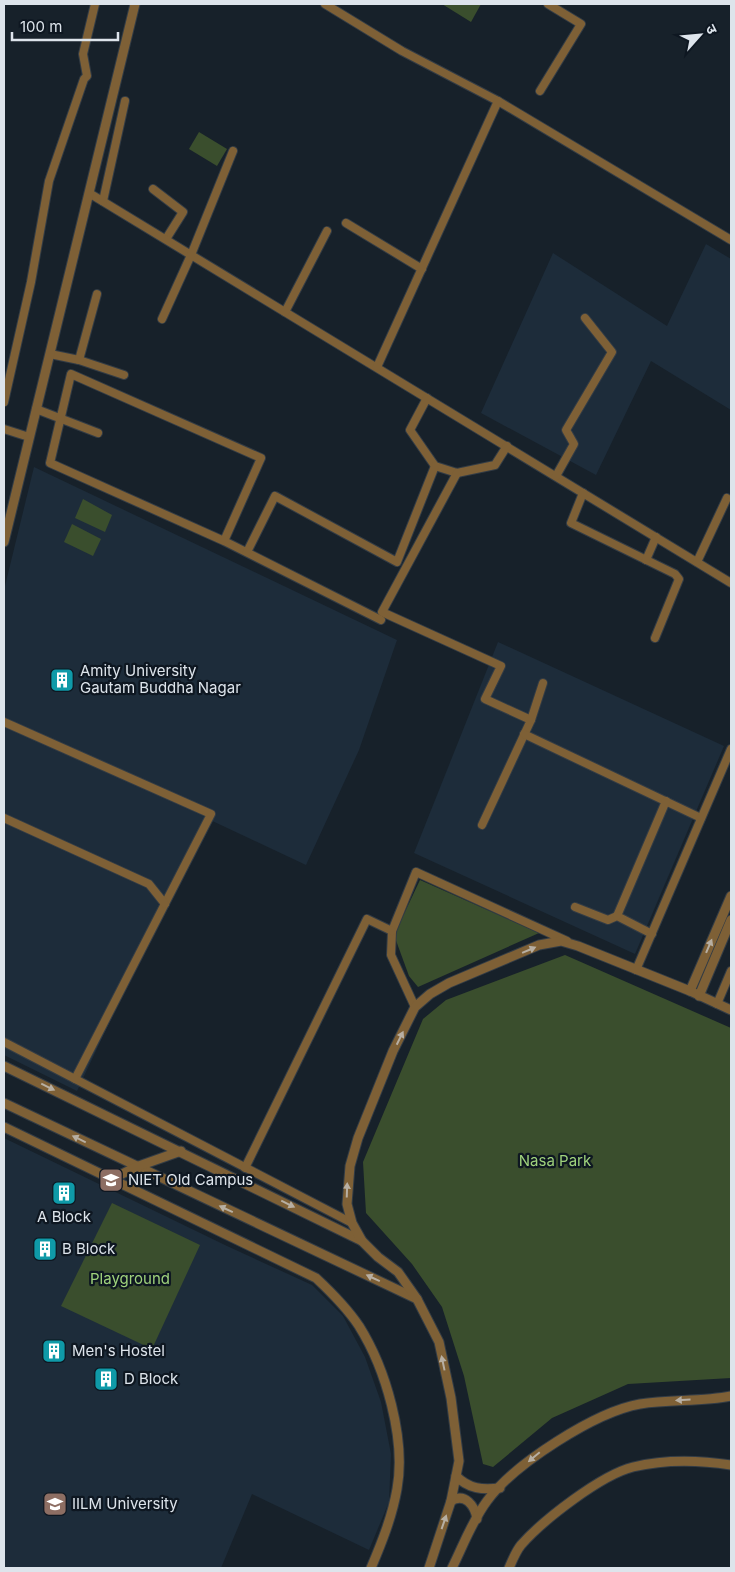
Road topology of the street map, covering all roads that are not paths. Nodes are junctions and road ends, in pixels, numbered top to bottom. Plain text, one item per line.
1 (94, 4) edge
2 (135, 4) edge
3 (325, 4) edge
4 (548, 4) edge
5 (540, 90) dead end
6 (498, 100) junction
7 (126, 101) dead end
8 (233, 152) dead end
9 (153, 189) dead end
10 (89, 193) junction
11 (102, 201) junction
12 (346, 223) dead end
13 (327, 231) dead end
14 (166, 239) junction
15 (731, 240) edge
16 (191, 255) junction
17 (422, 269) junction
18 (96, 294) dead end
19 (285, 312) junction
20 (585, 318) dead end
21 (162, 319) dead end
22 (50, 354) junction
23 (79, 360) junction
24 (377, 368) junction
25 (124, 375) dead end
26 (427, 398) junction
27 (4, 402) edge
28 (36, 409) junction
29 (59, 418) junction
30 (4, 429) edge
31 (98, 433) dead end
32 (29, 436) junction
33 (507, 446) junction
34 (435, 466) junction
35 (457, 473) junction
36 (556, 476) junction
37 (583, 493) junction
38 (727, 498) dead end
39 (656, 537) junction
40 (224, 541) junction
41 (4, 542) edge
42 (246, 552) junction
43 (646, 560) junction
44 (697, 562) junction
45 (731, 583) edge
46 (381, 620) dead end
47 (655, 638) dead end
48 (543, 682) dead end
49 (531, 720) junction
50 (4, 722) edge
51 (524, 734) junction
52 (731, 749) edge
53 (666, 801) junction
54 (4, 818) edge
55 (701, 818) junction
56 (482, 825) dead end
57 (731, 896) edge
58 (165, 904) junction
59 (575, 907) dead end
60 (617, 916) junction
61 (731, 920) edge
62 (392, 931) junction
63 (652, 934) junction
64 (578, 946) junction
65 (636, 970) junction
66 (731, 972) edge
67 (690, 991) junction
68 (699, 996) junction
69 (717, 1004) junction
70 (414, 1007) junction
71 (731, 1010) edge
72 (4, 1042) edge
73 (4, 1066) edge
74 (75, 1079) junction
75 (4, 1103) edge
76 (4, 1127) edge
77 (181, 1151) junction
78 (136, 1167) junction
79 (246, 1168) junction
80 (114, 1178) junction
81 (352, 1223) junction
82 (362, 1241) junction
83 (417, 1299) junction
84 (731, 1396) edge
85 (731, 1465) edge
86 (456, 1476) junction
87 (500, 1488) junction
88 (451, 1501) junction
89 (477, 1519) junction
90 (432, 1566) edge
91 (371, 1568) edge
92 (452, 1568) edge
93 (508, 1568) edge

1 - 27 street
2 - 10 street
3 - 6 street
4 - 5 street
6 - 15 street
6 - 17 street
7 - 11 street
8 - 16 street
9 - 14 street
10 - 11 street
10 - 22 street
11 - 14 street
12 - 17 street
13 - 19 street
14 - 16 street
16 - 19 street
16 - 21 street
17 - 24 street
18 - 23 street
19 - 24 street
20 - 36 street
22 - 23 street
22 - 28 street
23 - 25 street
24 - 26 street
26 - 33 street
26 - 34 street
28 - 29 street
28 - 32 street
29 - 31 street
29 - 40 street
29 - 40 street
30 - 32 street
32 - 41 street
33 - 35 street
33 - 36 street
34 - 35 street
34 - 42 street
35 - 49 street
36 - 37 street
37 - 39 street
37 - 43 street
38 - 44 street
39 - 43 street
39 - 44 street
40 - 42 street
42 - 46 street
43 - 47 street
44 - 45 street
48 - 49 street
49 - 51 street
50 - 58 street
51 - 53 street
51 - 56 street
52 - 55 street
53 - 55 street
53 - 60 street
54 - 58 street
55 - 63 street
67 -> 57 street
58 - 74 street
59 - 60 street
60 - 63 street
61 - 68 street
62 - 64 street
62 - 70 street
62 - 79 street
63 - 65 street
64 - 65 street
70 -> 64 street
65 - 67 street
66 - 69 street
67 - 68 street
68 - 69 street
69 - 71 street
81 -> 70 street
72 - 74 street
73 -> 77 street
74 - 79 street
78 -> 75 street
76 - 80 street
77 - 78 street
77 -> 82 street
78 - 80 street
83 -> 78 street
79 - 81 street
80 - 91 street
81 - 82 street
82 - 83 street
86 -> 83 street
84 -> 87 street
85 - 93 street
86 - 87 street
86 - 88 street
87 - 89 street
88 - 89 street
90 -> 88 street
89 - 92 street

